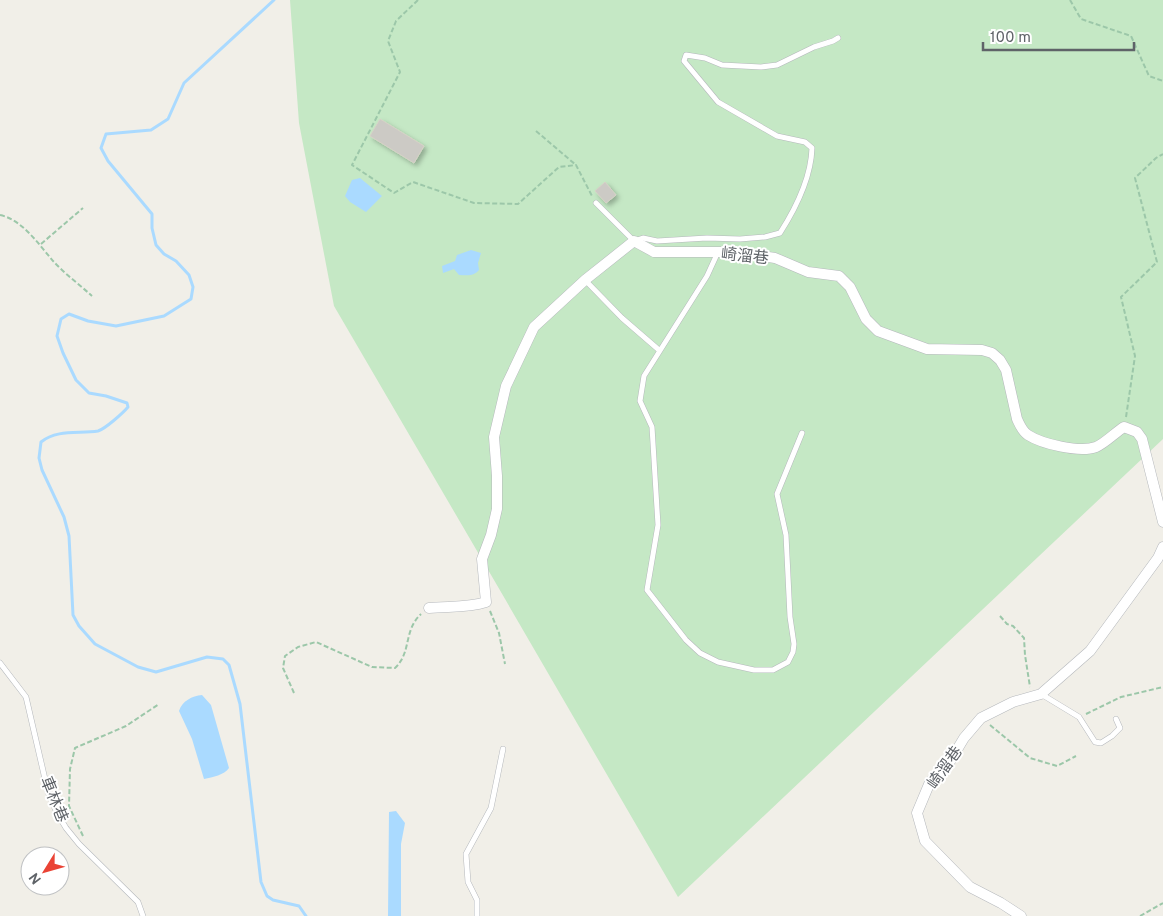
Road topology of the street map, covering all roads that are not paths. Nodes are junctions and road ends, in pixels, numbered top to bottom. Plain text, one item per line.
1 (838, 38) dead end
2 (596, 202) road end
3 (634, 241) junction
4 (718, 252) junction
5 (585, 280) junction
6 (659, 350) junction
7 (802, 433) dead end
8 (1163, 522) edge
9 (1163, 547) edge
10 (429, 608) road end
11 (0, 663) edge
12 (1036, 696) junction
13 (1116, 719) dead end
14 (503, 750) dead end
15 (142, 916) edge
16 (478, 916) edge
17 (1021, 916) edge

1 - 3 lane
2 - 3 lane
3 - 4 street, 崎溜巷
3 - 5 street
4 - 6 lane
4 - 8 street, 崎溜巷
5 - 6 lane
5 - 10 street
6 - 7 lane
9 - 12 street, 崎溜巷
11 - 15 lane, 車林巷
12 - 13 lane
12 - 17 street, 崎溜巷
14 - 16 lane

